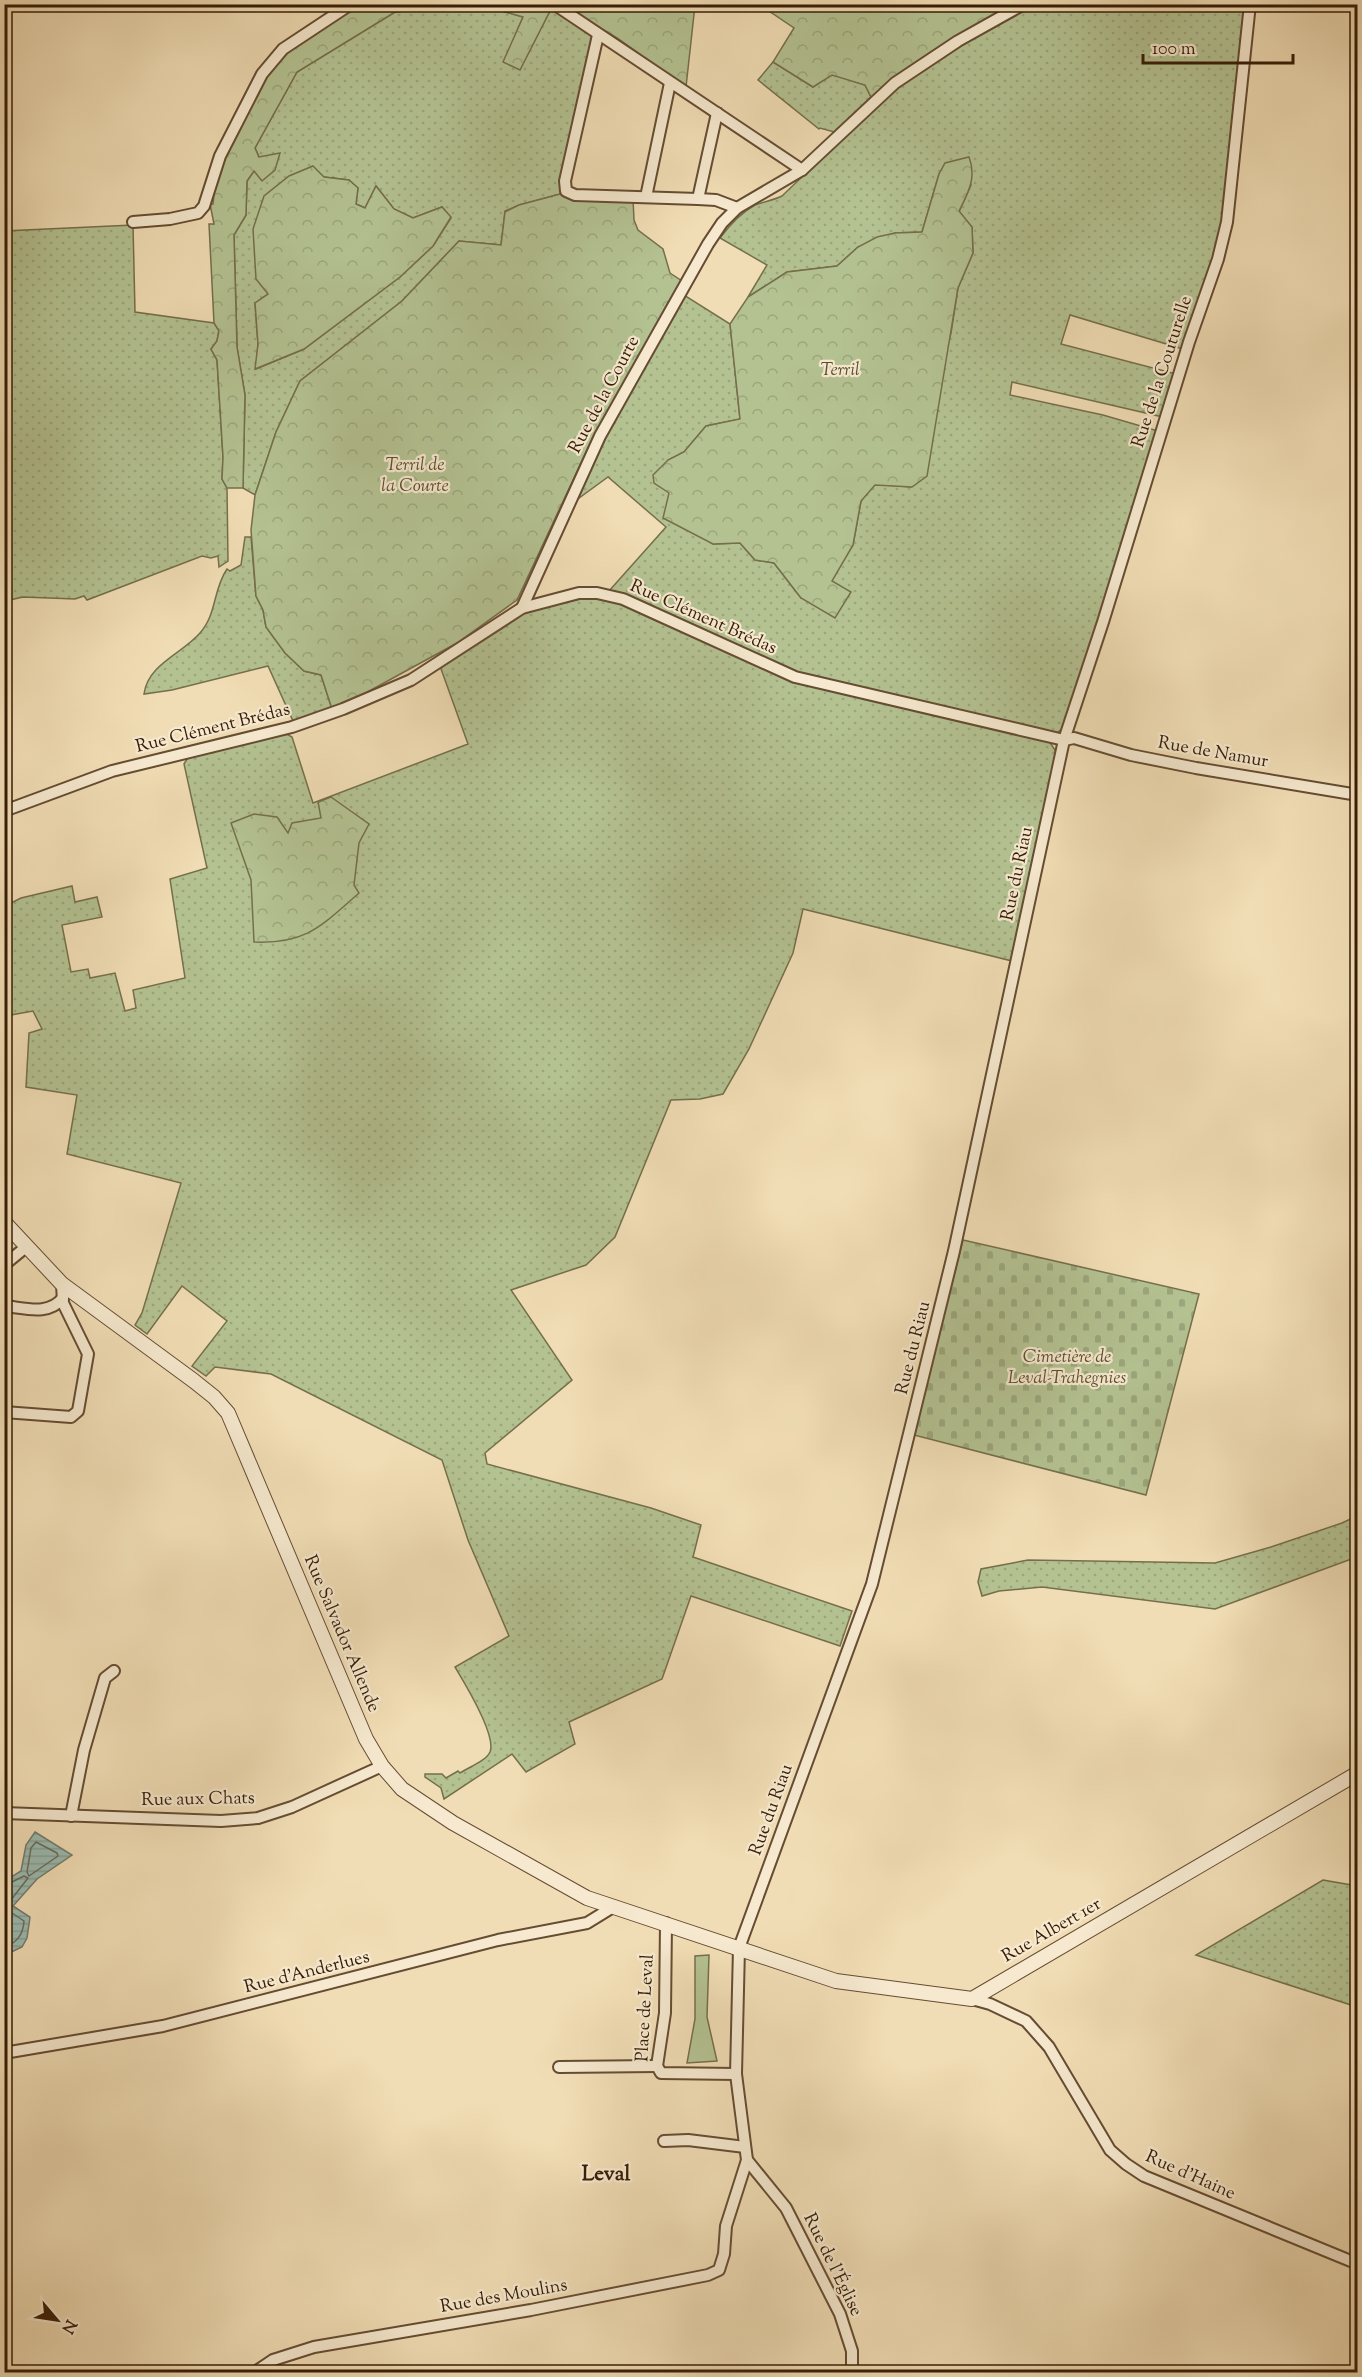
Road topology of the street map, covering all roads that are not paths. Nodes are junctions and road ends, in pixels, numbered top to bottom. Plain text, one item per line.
1 (351, 4) edge
2 (554, 4) edge
3 (1024, 4) edge
4 (1250, 4) edge
5 (598, 35) junction
6 (670, 83) junction
7 (717, 113) junction
8 (802, 170) junction
9 (646, 197) junction
10 (698, 199) junction
11 (737, 208) junction
12 (133, 222) dead end
13 (522, 608) junction
14 (1064, 740) junction
15 (1358, 795) edge
16 (4, 811) edge
17 (4, 1222) edge
18 (26, 1247) junction
19 (4, 1265) edge
20 (62, 1284) junction
21 (63, 1298) junction
22 (4, 1306) edge
23 (4, 1412) edge
24 (114, 1671) dead end
25 (382, 1766) junction
26 (1358, 1773) edge
27 (4, 1812) edge
28 (71, 1816) junction
29 (613, 1907) junction
30 (666, 1923) junction
31 (739, 1948) junction
32 (972, 1999) junction
33 (4, 2053) edge
34 (657, 2066) junction
35 (559, 2067) dead end
36 (736, 2074) junction
37 (664, 2141) dead end
38 (745, 2147) junction
39 (747, 2160) junction
40 (1358, 2264) edge
41 (255, 2373) edge
42 (852, 2373) edge

1 - 12 street
2 - 5 street
3 - 8 street, Rue de la Courte
4 - 14 street, Rue de la Couturelle
5 - 6 street
5 - 9 street
6 - 7 street
6 - 9 street
7 - 8 street
7 - 10 street
8 - 11 street, Rue de la Courte
9 - 10 street
10 - 11 street
11 - 13 street, Rue de la Courte
13 - 14 street, Rue Clément Brédas
13 - 16 street, Rue Clément Brédas
14 - 15 street, Rue de Namur
14 - 31 street, Rue du Riau
17 - 18 street, Rue Salvador Allende
18 - 19 street
18 - 20 street, Rue Salvador Allende
20 - 21 street
20 - 25 street, Rue Salvador Allende
21 - 22 street
21 - 23 street
24 - 28 street
25 - 28 street, Rue aux Chats
25 - 29 street, Rue Salvador Allende
26 - 32 street, Rue Albert 1er
27 - 28 street, Rue aux Chats
29 - 30 street, Rue Salvador Allende
29 - 33 street, Rue d'Anderlues
30 - 31 street, Rue Salvador Allende
30 - 34 street, Place de Leval
31 - 32 street
31 - 36 street
32 - 40 street, Rue d'Haine
34 - 35 street
34 - 36 street, Place de Leval
36 - 38 street
37 - 38 street
38 - 39 street
39 - 41 street, Rue des Moulins
39 - 42 street, Rue de l'Église

